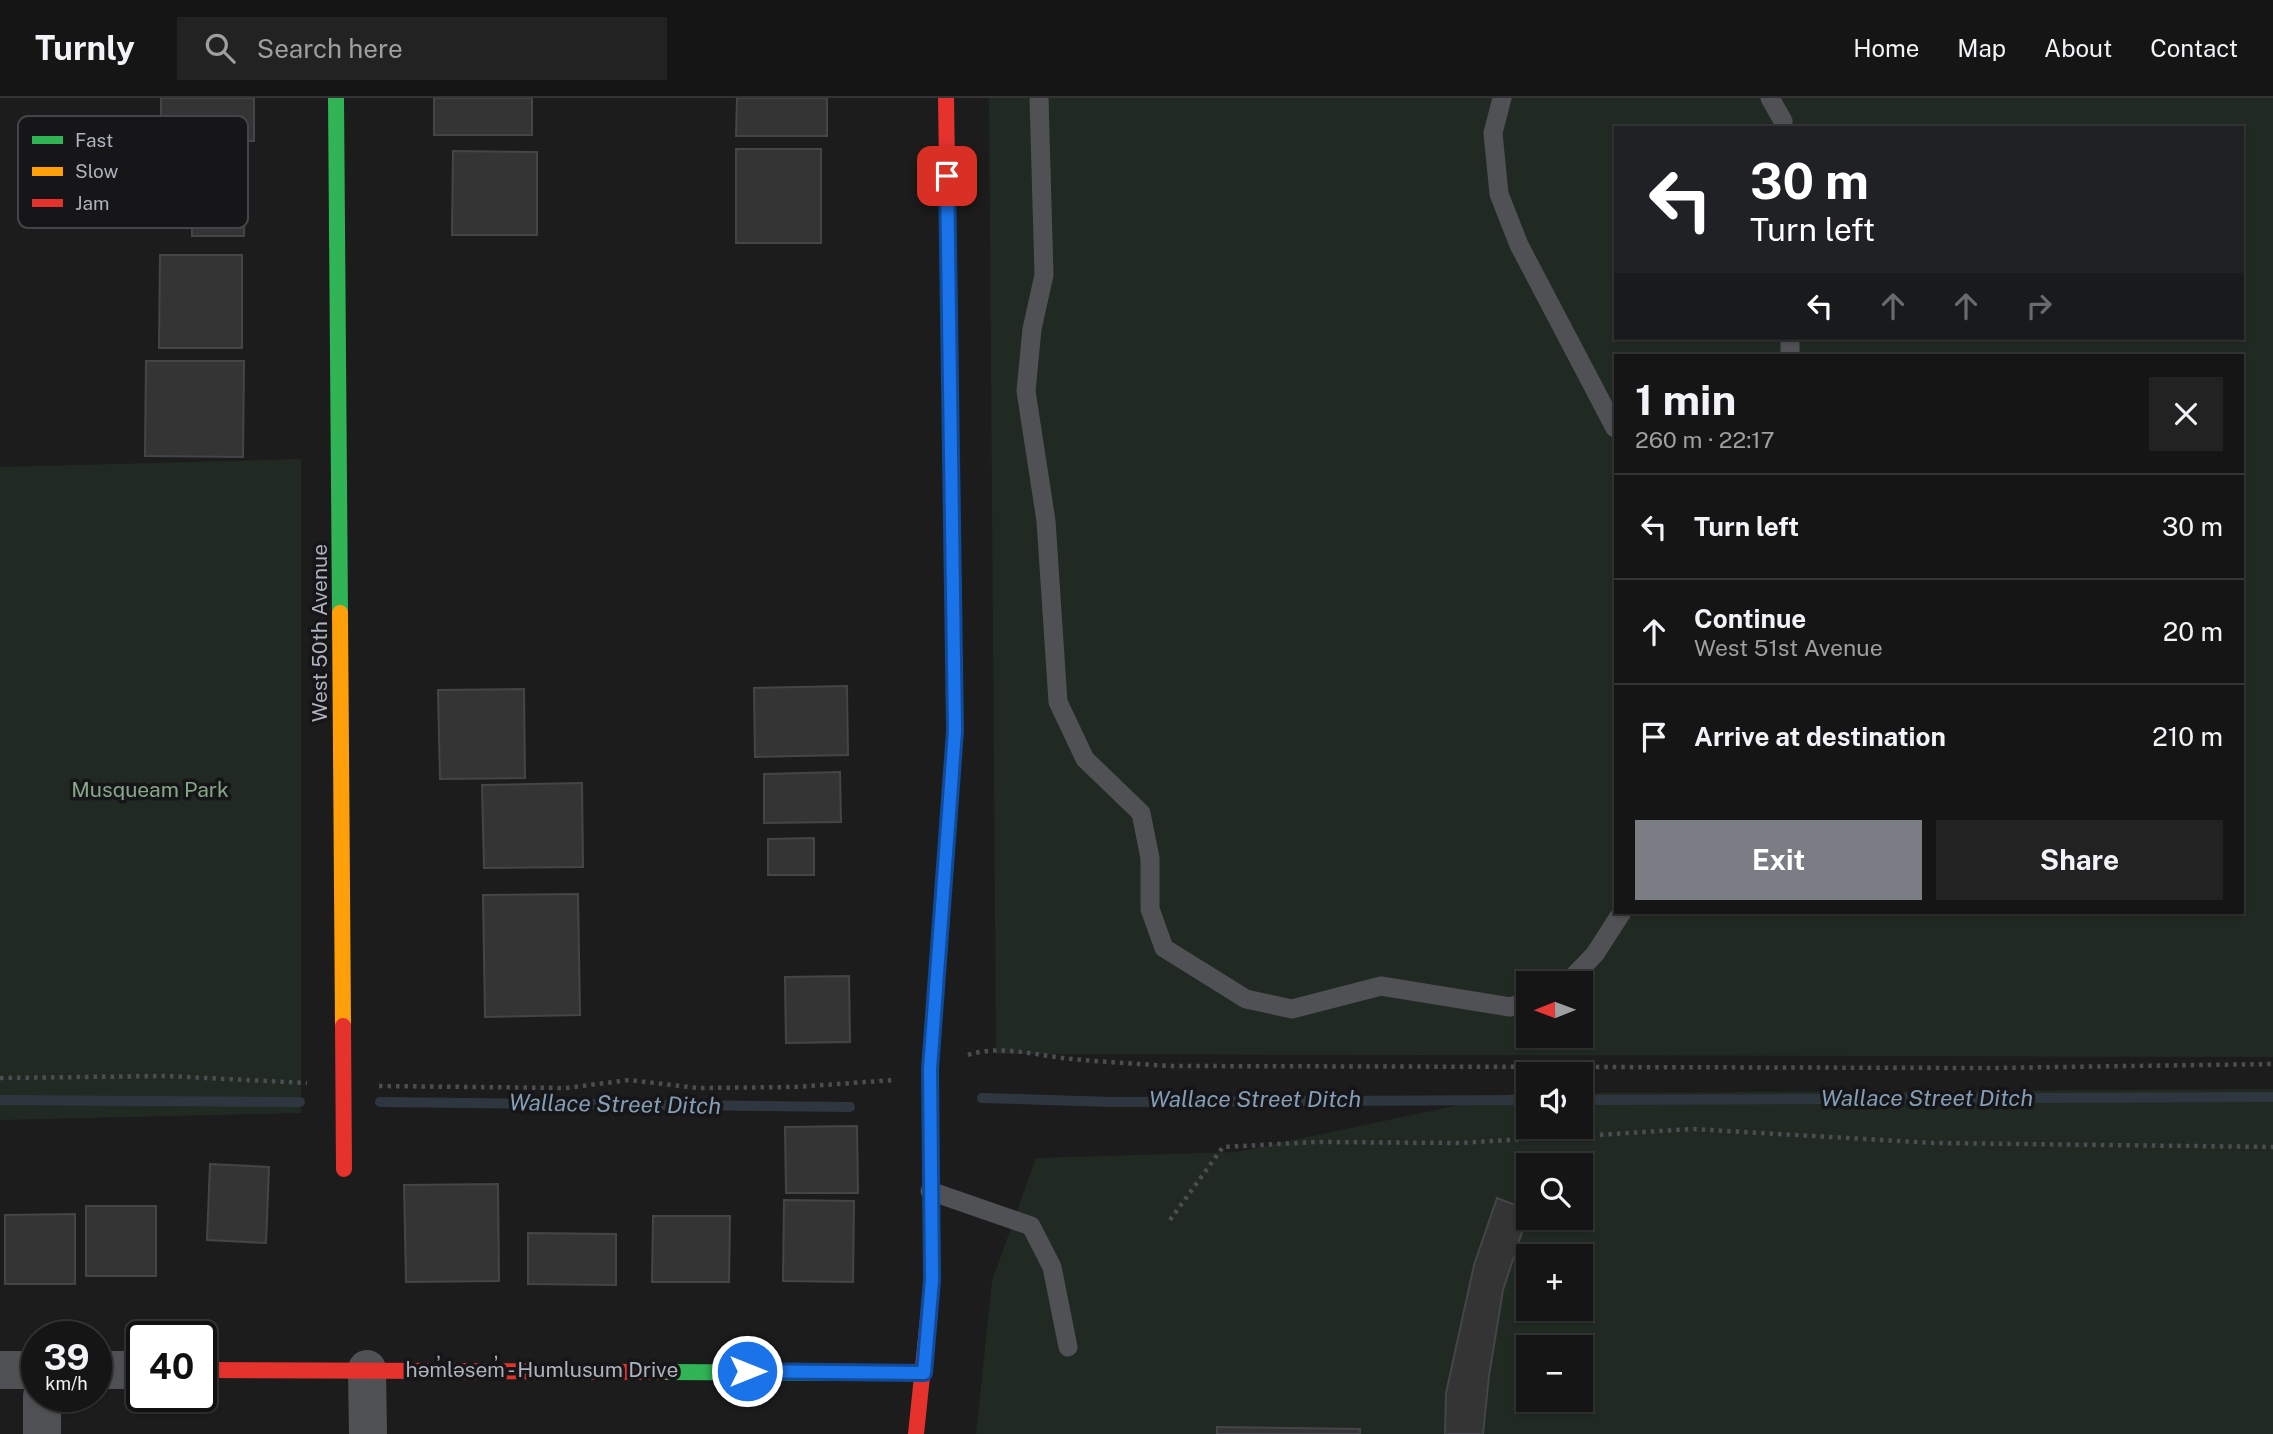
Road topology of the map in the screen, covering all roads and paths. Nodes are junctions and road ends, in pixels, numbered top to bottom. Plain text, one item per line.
1 (336, 98) edge
2 (946, 98) edge
3 (1039, 98) edge
4 (1502, 98) edge
5 (1770, 98) edge
6 (1783, 126) edge
7 (1614, 426) edge
8 (1621, 914) edge
9 (1579, 971) edge
10 (1516, 1005) edge
11 (961, 1057) dead end
12 (2273, 1064) edge
13 (0, 1078) edge
14 (899, 1079) dead end
15 (344, 1085) junction
16 (2273, 1147) edge
17 (344, 1169) dead end
18 (930, 1191) junction
19 (1170, 1220) dead end
20 (1068, 1347) dead end
21 (367, 1369) junction
22 (0, 1370) edge
23 (21, 1370) edge
24 (217, 1370) edge
25 (924, 1373) junction
26 (42, 1412) edge
27 (42, 1434) edge
28 (368, 1434) edge
29 (916, 1434) edge

1 - 15 street, West 50th Avenue
2 - 18 street
3 - 10 lane
4 - 7 lane
5 - 6 lane
8 - 9 lane
11 - 12 path
13 - 15 path
14 - 15 path
15 - 17 street, West 50th Avenue
16 - 19 path
18 - 20 lane
18 - 25 street
21 - 24 street, həm̓ləsem̓ - Humlusum Drive
21 - 25 street, həm̓ləsem̓ - Humlusum Drive
21 - 28 street
22 - 23 street
25 - 29 street
26 - 27 street

